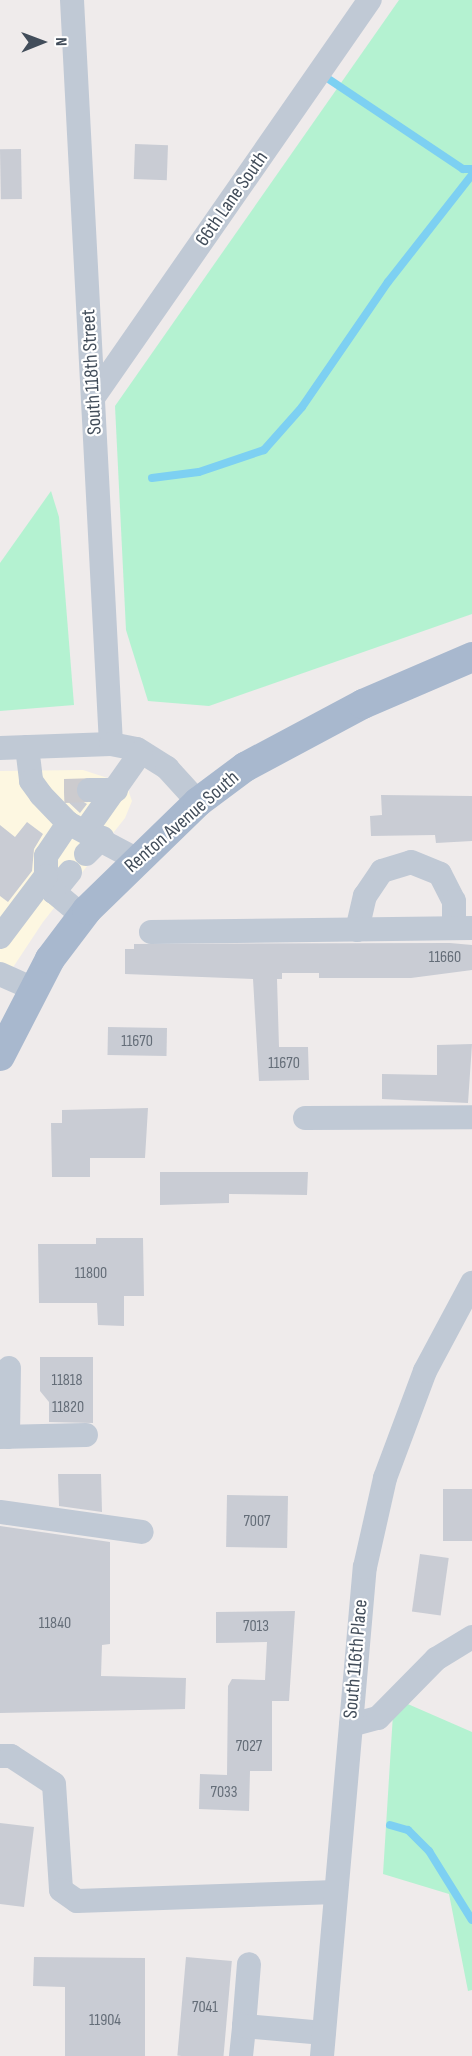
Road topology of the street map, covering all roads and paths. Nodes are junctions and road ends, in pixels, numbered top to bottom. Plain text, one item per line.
1 (72, 0) edge
2 (370, 0) edge
3 (93, 398) junction
4 (472, 657) edge
5 (111, 744) junction
6 (27, 747) junction
7 (0, 748) edge
8 (141, 752) junction
9 (37, 790) junction
10 (88, 790) tunnel mouth
11 (116, 790) junction
12 (64, 791) tunnel mouth
13 (198, 802) junction
14 (85, 836) junction
15 (136, 859) junction
16 (70, 872) dead end
17 (50, 884) junction
18 (82, 916) junction
19 (463, 928) edge
20 (357, 930) junction
21 (152, 932) dead end
22 (0, 937) edge
23 (0, 974) edge
24 (33, 989) junction
25 (0, 1056) edge
26 (472, 1117) edge
27 (305, 1119) dead end
28 (472, 1283) edge
29 (9, 1368) dead end
30 (86, 1435) dead end
31 (4, 1437) edge
32 (0, 1512) edge
33 (142, 1532) dead end
34 (472, 1636) edge
35 (351, 1725) junction
36 (0, 1756) edge
37 (336, 1892) junction
38 (249, 1964) dead end
39 (244, 2026) junction
40 (323, 2044) edge
41 (241, 2056) edge

1 - 3 street, South 118th Street
2 - 3 street, 66th Lane South
3 - 5 street, South 118th Street
4 - 13 main road, Renton Avenue South
5 - 6 street
5 - 8 street
6 - 7 street
6 - 9 street
8 - 11 street
8 - 13 street
9 - 12 street
9 - 14 street
10 - 11 street
11 - 14 street
13 - 15 main road, Renton Avenue South
14 - 15 street
14 - 17 street
15 - 18 main road, Renton Avenue South
16 - 17 street
17 - 18 street
17 - 22 street
18 - 24 main road, Renton Avenue South
19 - 20 street
19 - 20 street
20 - 21 street
23 - 24 street
24 - 25 main road, Renton Avenue South
26 - 27 street
28 - 35 street, South 116th Place
29 - 31 street
30 - 31 street
32 - 33 street
34 - 35 street
35 - 37 street, South 116th Place
36 - 37 street
37 - 40 street, South 116th Place
38 - 39 street
39 - 40 street
39 - 41 street

